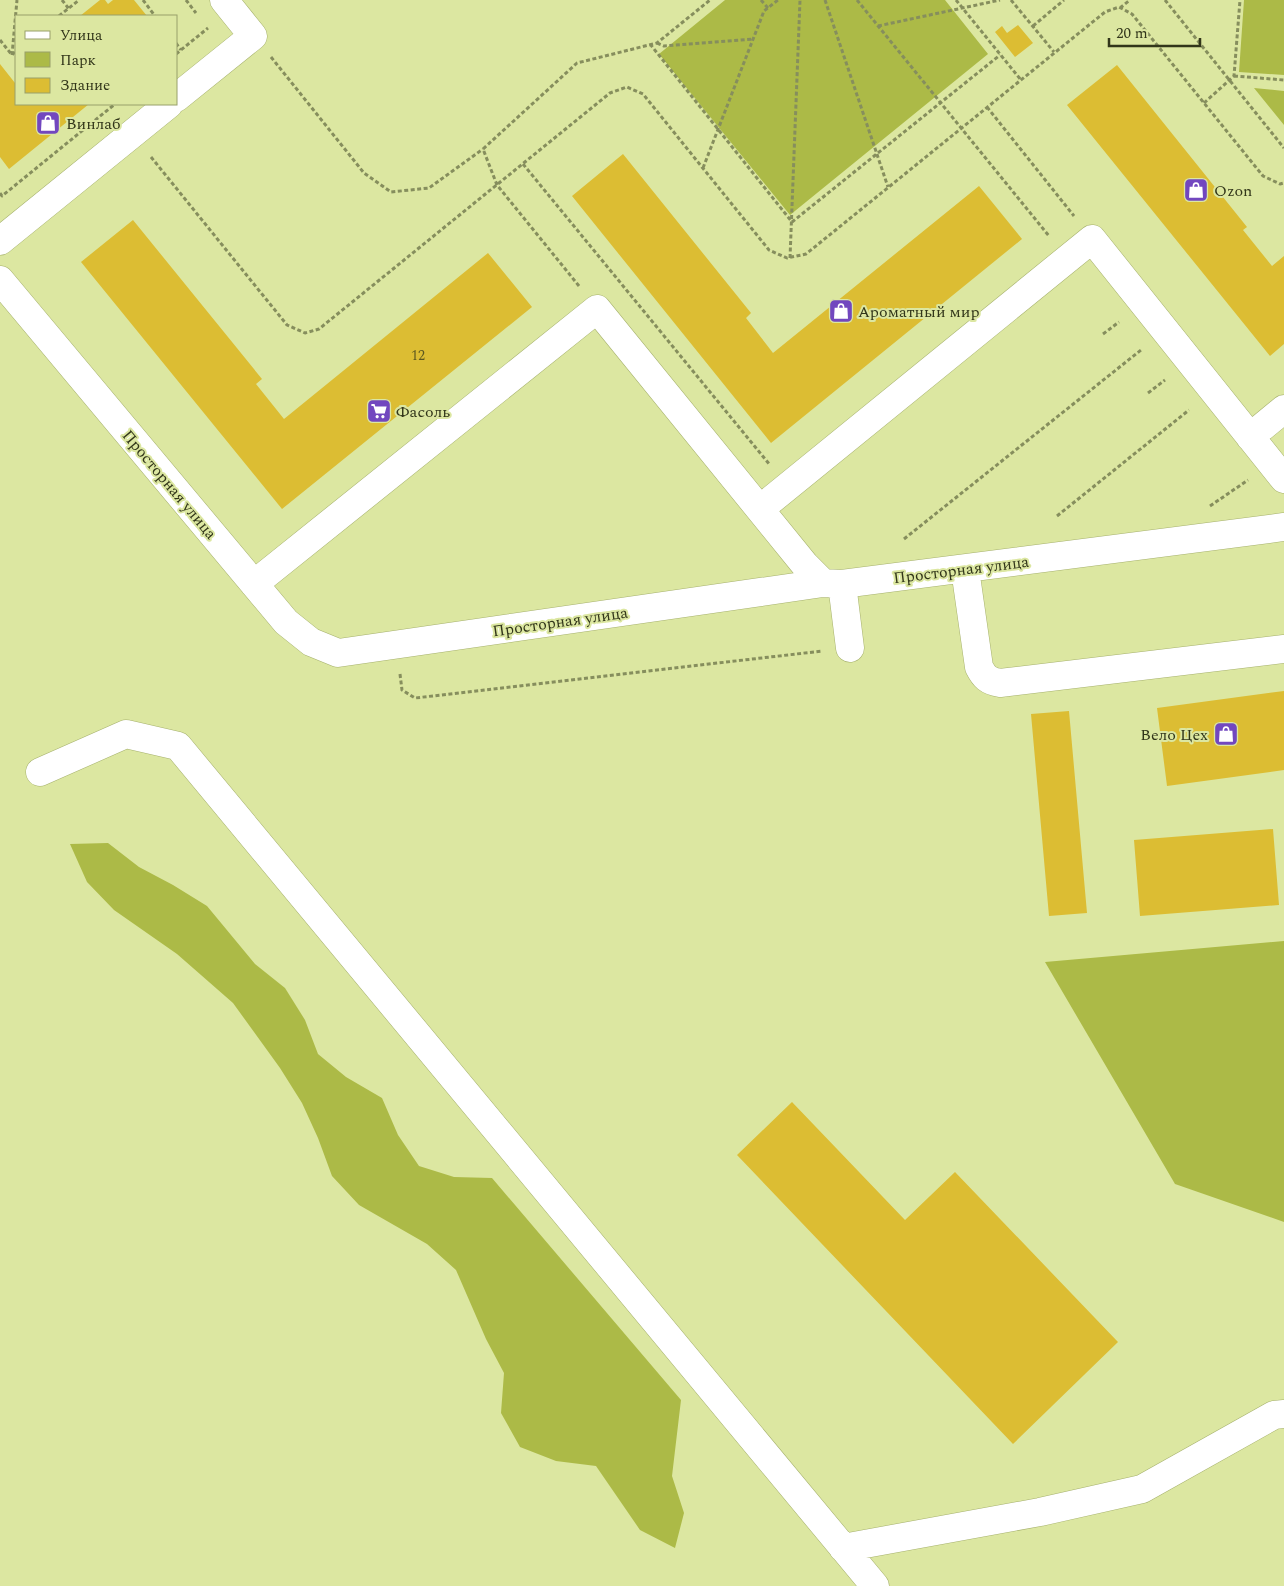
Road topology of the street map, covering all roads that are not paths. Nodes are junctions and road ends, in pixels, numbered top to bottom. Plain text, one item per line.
1 (224, 0) edge
2 (178, 96) edge
3 (168, 105) edge
4 (0, 241) edge
5 (0, 280) edge
6 (1284, 409) edge
7 (1250, 436) junction
8 (1278, 471) edge
9 (760, 510) junction
10 (1284, 527) edge
11 (964, 569) junction
12 (254, 584) junction
13 (832, 584) junction
14 (850, 648) road end
15 (1284, 649) edge
16 (40, 772) dead end
17 (1284, 1414) edge
18 (843, 1548) junction
19 (874, 1586) edge

1 - 2 street
3 - 4 street
5 - 12 street, Просторная улица
6 - 7 street
7 - 8 street
7 - 9 street
9 - 12 street
9 - 13 street
10 - 11 street, Просторная улица
11 - 13 street, Просторная улица
11 - 15 street
12 - 13 street, Просторная улица
13 - 14 street
16 - 18 street
17 - 18 street
18 - 19 street

